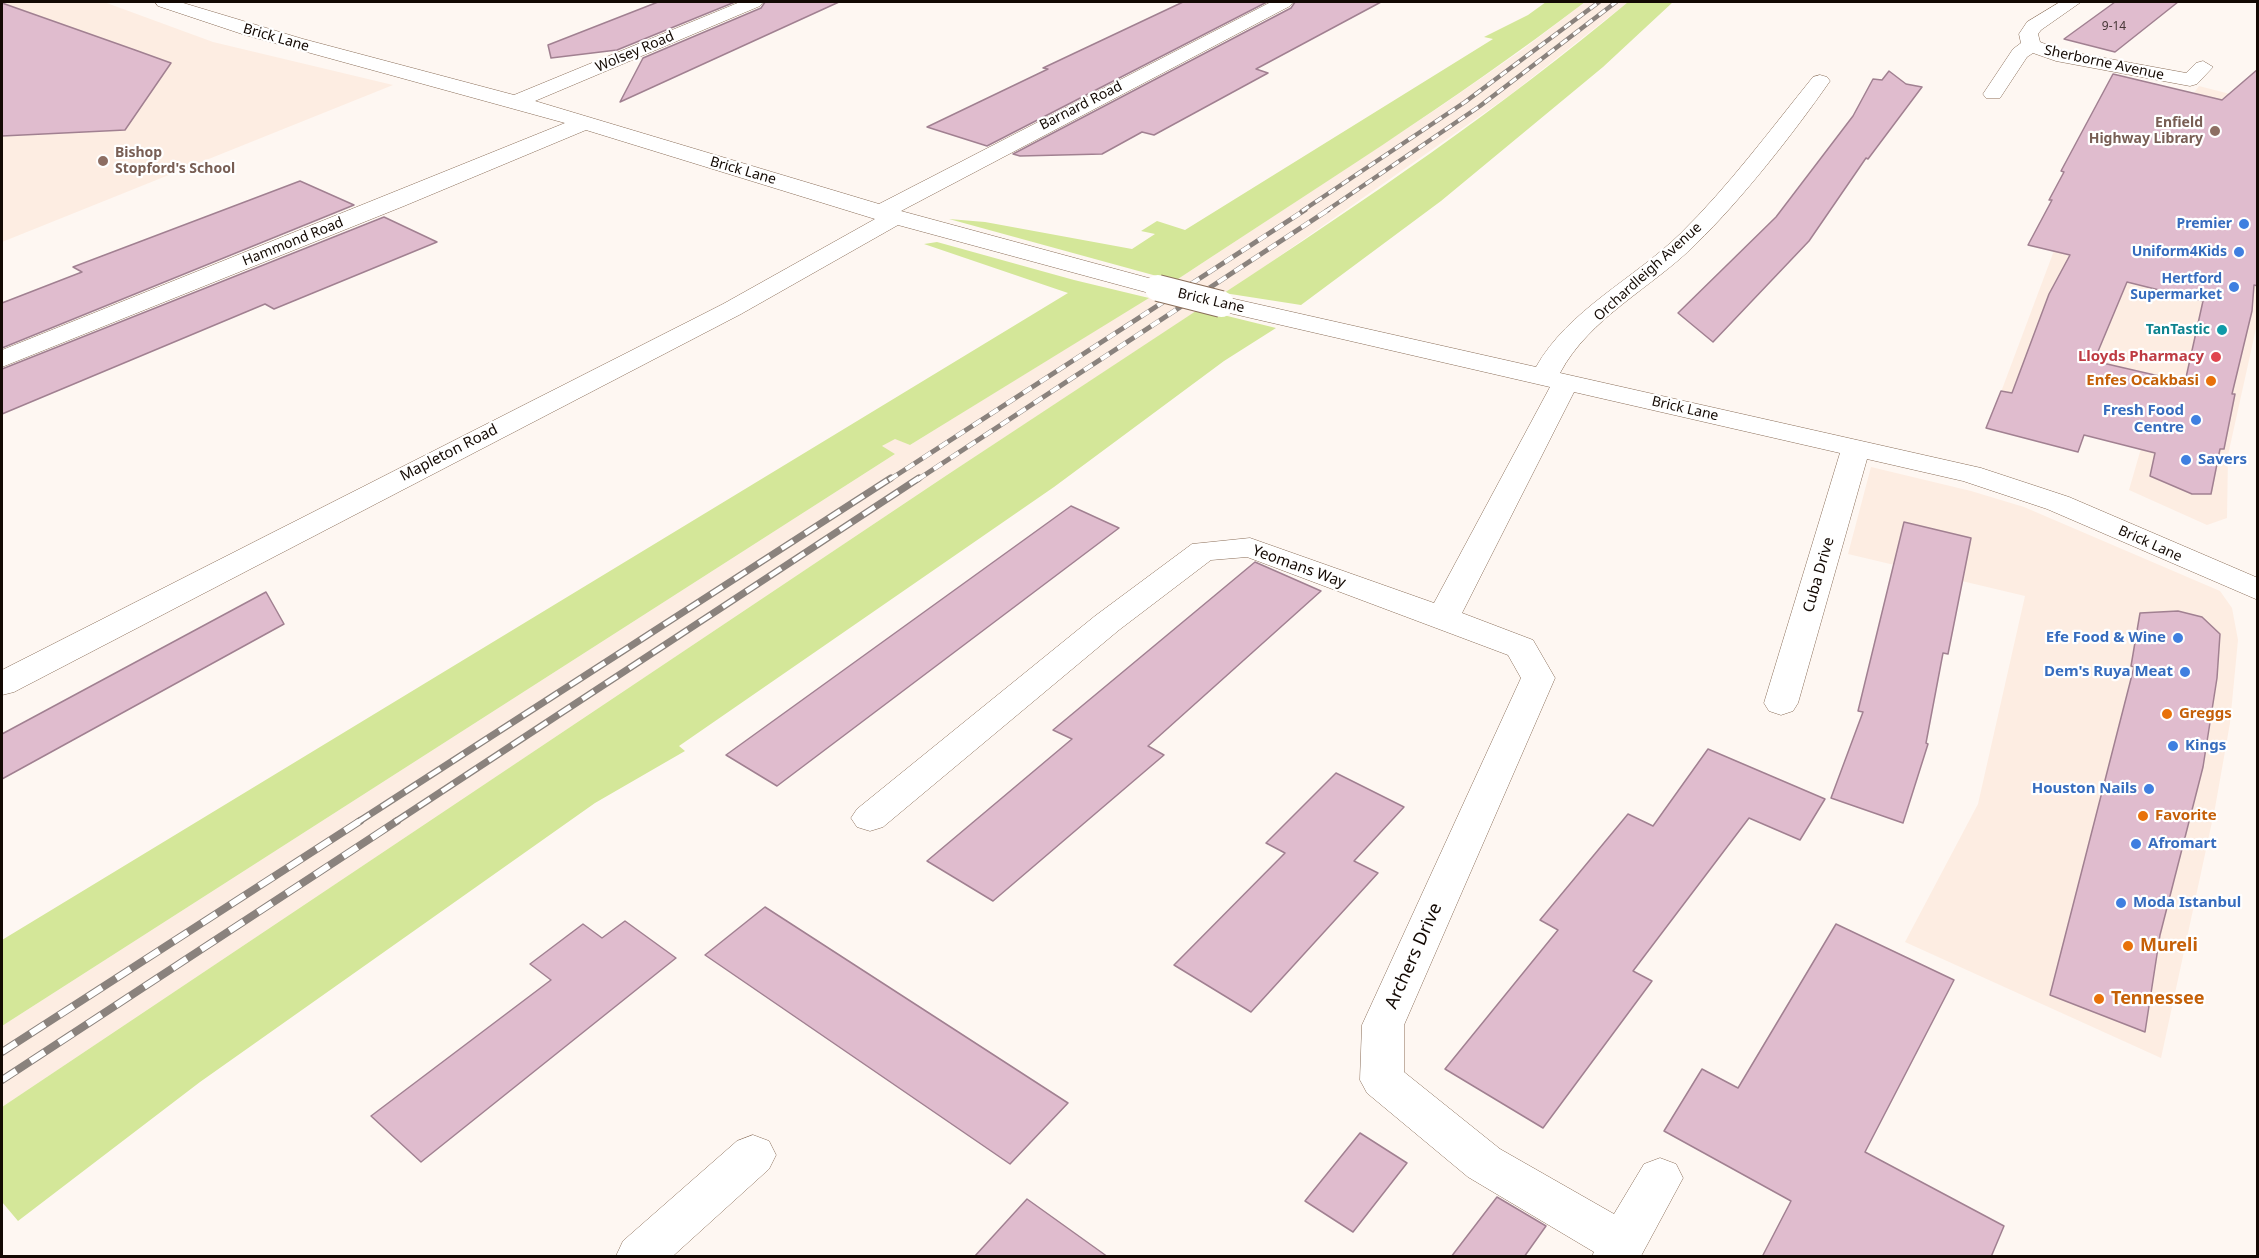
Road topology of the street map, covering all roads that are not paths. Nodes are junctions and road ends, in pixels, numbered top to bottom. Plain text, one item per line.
1 (164, 2) edge
2 (754, 2) edge
3 (1284, 2) edge
4 (2072, 2) edge
5 (2031, 45) junction
6 (2204, 67) dead end
7 (1820, 81) dead end
8 (1993, 94) dead end
9 (516, 102) junction
10 (584, 123) junction
11 (887, 215) junction
12 (2, 359) edge
13 (1555, 380) junction
14 (1856, 447) junction
15 (2258, 591) edge
16 (1443, 618) junction
17 (2, 684) edge
18 (1781, 703) dead end
19 (870, 818) dead end
20 (753, 1155) dead end
21 (1660, 1178) dead end
22 (1620, 1250) edge
23 (640, 1257) edge

1 - 9 street, Brick Lane
2 - 9 street, Wolsey Road
3 - 11 street, Barnard Road
4 - 5 street, Sherborne Avenue
5 - 6 street, Sherborne Avenue
5 - 8 street
7 - 13 street, Orchardleigh Avenue
9 - 10 street, Brick Lane
10 - 11 street, Brick Lane
10 - 12 street, Hammond Road
11 - 13 street, Brick Lane, bridge
11 - 17 street, Mapleton Road
13 - 14 street, Brick Lane
13 - 16 street
14 - 15 street, Brick Lane
14 - 18 street, Cuba Drive
16 - 19 street, Yeomans Way
16 - 22 street, Archers Drive
20 - 23 street
21 - 22 street

